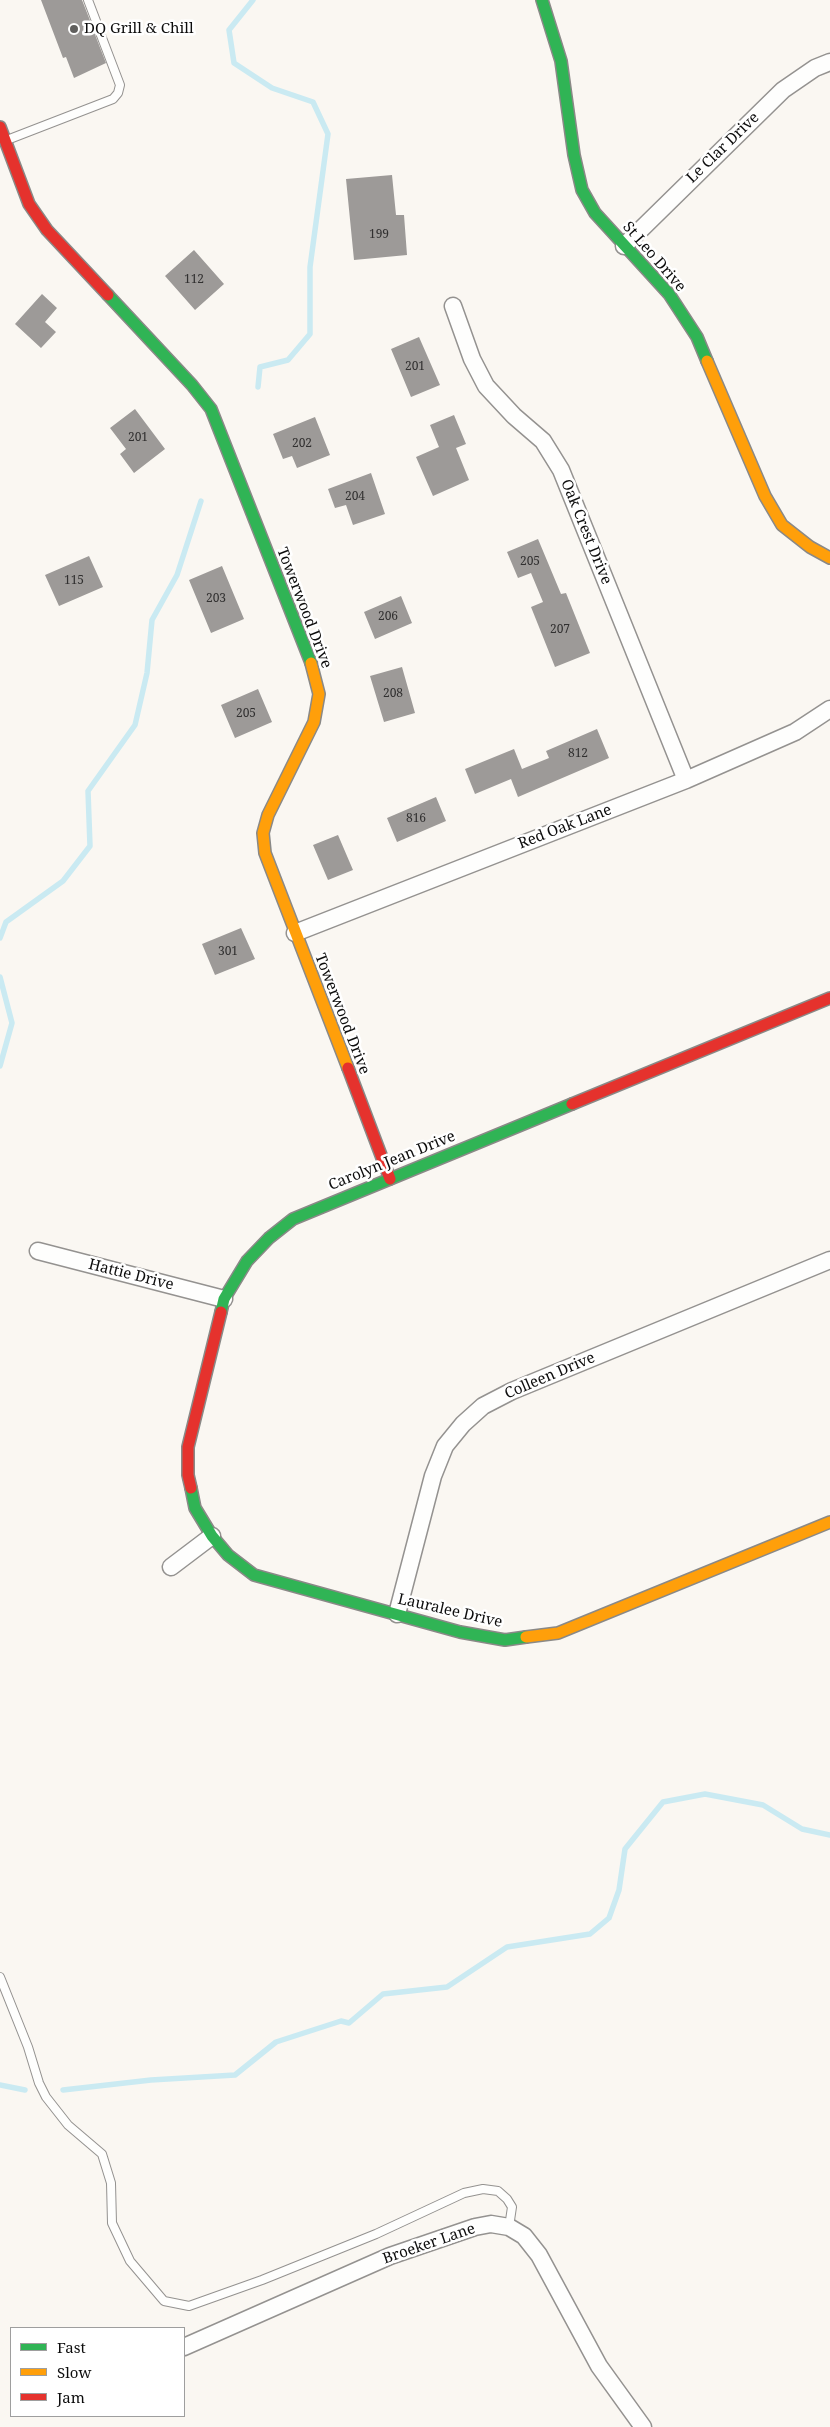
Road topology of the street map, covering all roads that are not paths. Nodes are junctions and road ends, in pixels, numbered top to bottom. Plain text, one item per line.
1 (88, 0) edge
2 (542, 0) edge
3 (96, 22) dead end
4 (99, 30) dead end
5 (830, 62) edge
6 (0, 127) edge
7 (5, 141) junction
8 (624, 246) junction
9 (453, 306) dead end
10 (830, 558) edge
11 (830, 709) edge
12 (686, 780) junction
13 (295, 933) junction
14 (830, 998) edge
15 (390, 1178) junction
16 (38, 1251) dead end
17 (830, 1260) edge
18 (224, 1299) junction
19 (830, 1522) edge
20 (212, 1536) junction
21 (171, 1567) dead end
22 (397, 1614) junction
23 (0, 1977) edge
24 (509, 2227) junction
25 (185, 2347) edge
26 (643, 2427) edge

1 - 3 lane
2 - 8 street, St Leo Drive
4 - 7 lane
5 - 8 street, Le Clar Drive
6 - 7 street, Towerwood Drive
7 - 13 street, Towerwood Drive
8 - 10 street, St Leo Drive
9 - 12 street, Oak Crest Drive
11 - 12 street, Red Oak Lane
12 - 13 street, Red Oak Lane
13 - 15 street, Towerwood Drive
14 - 15 street, Carolyn Jean Drive
15 - 18 street, Carolyn Jean Drive
16 - 18 street, Hattie Drive
17 - 22 street, Colleen Drive
18 - 20 street, Carolyn Jean Drive
19 - 22 street, Lauralee Drive
20 - 21 street
20 - 22 street, Lauralee Drive
23 - 24 lane
24 - 25 street, Broeker Lane
24 - 26 street

